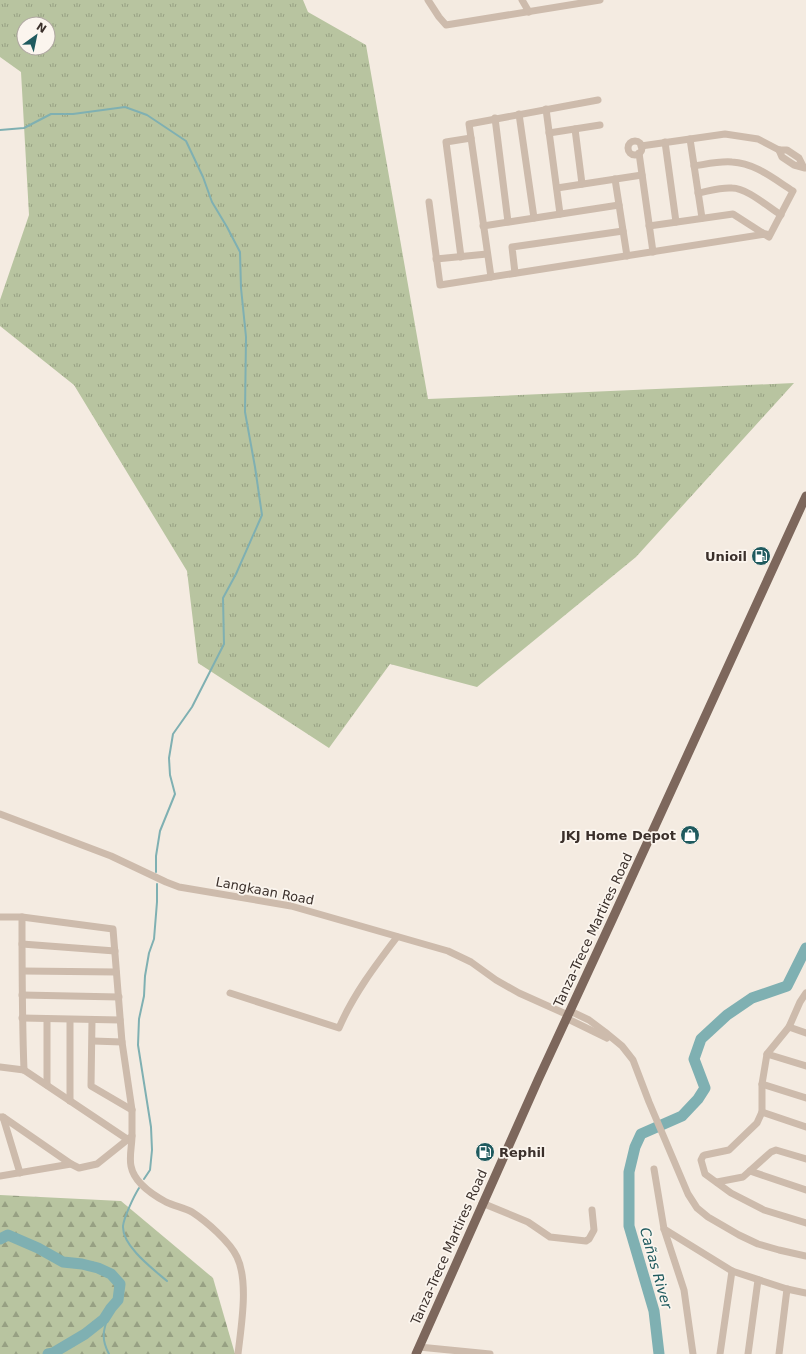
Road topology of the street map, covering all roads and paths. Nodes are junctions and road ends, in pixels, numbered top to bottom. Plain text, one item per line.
1 (428, 0) edge
2 (522, 0) edge
3 (600, 0) edge
4 (530, 12) junction
5 (598, 100) dead end
6 (546, 109) junction
7 (519, 114) junction
8 (495, 118) junction
9 (600, 125) dead end
10 (575, 129) junction
11 (549, 133) junction
12 (471, 138) junction
13 (690, 138) junction
14 (665, 142) junction
15 (641, 146) junction
16 (639, 153) junction
17 (694, 166) junction
18 (804, 167) edge
19 (642, 175) junction
20 (615, 179) junction
21 (582, 184) junction
22 (557, 188) junction
23 (698, 193) junction
24 (429, 202) dead end
25 (619, 205) junction
26 (560, 214) junction
27 (781, 215) junction
28 (534, 218) junction
29 (702, 218) junction
30 (508, 222) junction
31 (676, 222) junction
32 (483, 226) junction
33 (649, 226) junction
34 (623, 231) junction
35 (766, 234) junction
36 (653, 252) junction
37 (487, 254) junction
38 (462, 256) junction
39 (627, 256) junction
40 (436, 259) junction
41 (515, 273) junction
42 (490, 278) junction
43 (806, 496) edge
44 (0, 814) edge
45 (0, 917) edge
46 (22, 917) junction
47 (397, 937) junction
48 (22, 944) junction
49 (115, 951) junction
50 (23, 971) junction
51 (116, 972) junction
52 (230, 993) dead end
53 (806, 993) edge
54 (22, 995) junction
55 (119, 997) junction
56 (803, 1003) edge
57 (568, 1015) junction
58 (582, 1016) junction
59 (22, 1018) junction
60 (47, 1019) junction
61 (70, 1020) junction
62 (92, 1020) junction
63 (120, 1020) junction
64 (578, 1024) junction
65 (789, 1027) junction
66 (806, 1033) edge
67 (611, 1038) junction
68 (93, 1041) junction
69 (122, 1042) junction
70 (767, 1054) junction
71 (0, 1066) edge
72 (806, 1066) edge
73 (24, 1070) junction
74 (762, 1084) junction
75 (47, 1085) junction
76 (806, 1098) edge
77 (70, 1100) junction
78 (132, 1110) junction
79 (762, 1112) junction
80 (2, 1117) edge
81 (806, 1127) edge
82 (130, 1137) junction
83 (806, 1159) edge
84 (71, 1164) junction
85 (654, 1169) dead end
86 (750, 1170) junction
87 (20, 1173) junction
88 (0, 1176) edge
89 (717, 1182) junction
90 (806, 1190) edge
91 (482, 1203) junction
92 (592, 1210) dead end
93 (806, 1223) edge
94 (664, 1229) junction
95 (806, 1256) edge
96 (732, 1271) junction
97 (758, 1280) junction
98 (787, 1289) junction
99 (806, 1293) edge
100 (418, 1350) edge
101 (238, 1354) edge
102 (490, 1354) edge
103 (693, 1354) edge
104 (720, 1354) edge
105 (748, 1354) edge
106 (779, 1354) edge

1 - 4 street
2 - 4 street
3 - 4 street
5 - 6 street
6 - 7 street
6 - 11 street
7 - 8 street
7 - 28 street
8 - 12 street
8 - 30 street
9 - 10 street
10 - 11 street
10 - 21 street
11 - 22 street
12 - 32 street
12 - 38 street
13 - 14 street
13 - 17 street
13 - 18 street
14 - 15 street
14 - 31 street
15 - 16 street
15 - 16 street
16 - 19 street
17 - 23 street
17 - 27 street
19 - 20 street
19 - 33 street
20 - 21 street
20 - 25 street
21 - 22 street
22 - 26 street
23 - 27 street
23 - 29 street
24 - 40 street
25 - 26 street
25 - 34 street
26 - 28 street
27 - 35 street
28 - 30 street
29 - 31 street
29 - 35 street
30 - 32 street
31 - 33 street
32 - 37 street
33 - 36 street
34 - 39 street
34 - 41 street
35 - 36 street
36 - 39 street
37 - 38 street
37 - 42 street
38 - 40 street
39 - 41 street
40 - 42 street
41 - 42 street
43 - 57 main road, Tanza-Trece Martires Road
44 - 47 street, Langkaan Road
45 - 46 street
46 - 48 street
46 - 49 street
47 - 52 street
47 - 57 street, Langkaan Road
48 - 49 street
48 - 50 street
49 - 51 street
50 - 51 street
50 - 54 street
51 - 55 street
53 - 56 street
54 - 55 street
54 - 59 street
55 - 63 street
56 - 65 street
57 - 58 street
57 - 64 street
57 - 91 main road, Tanza-Trece Martires Road
58 - 64 street
58 - 67 street
59 - 60 street
59 - 73 street
60 - 61 street
60 - 75 street
61 - 62 street
61 - 77 street
62 - 63 street
62 - 68 street
63 - 69 street
64 - 67 street
65 - 66 street
65 - 70 street
67 - 95 street
68 - 69 street
68 - 78 street
69 - 78 street
70 - 72 street
70 - 74 street
71 - 73 street
73 - 75 street
74 - 76 street
74 - 79 street
75 - 77 street
77 - 82 street
78 - 82 street
79 - 81 street
79 - 89 street
80 - 84 street
80 - 87 street
82 - 84 street
82 - 101 street
83 - 86 street
84 - 87 street
85 - 94 street
86 - 89 street
86 - 90 street
87 - 88 street
89 - 93 street
91 - 92 street
91 - 100 main road, Tanza-Trece Martires Road
94 - 96 street
94 - 103 street
96 - 97 street
96 - 104 street
97 - 98 street
97 - 105 street
98 - 99 street
98 - 106 street
100 - 102 street

